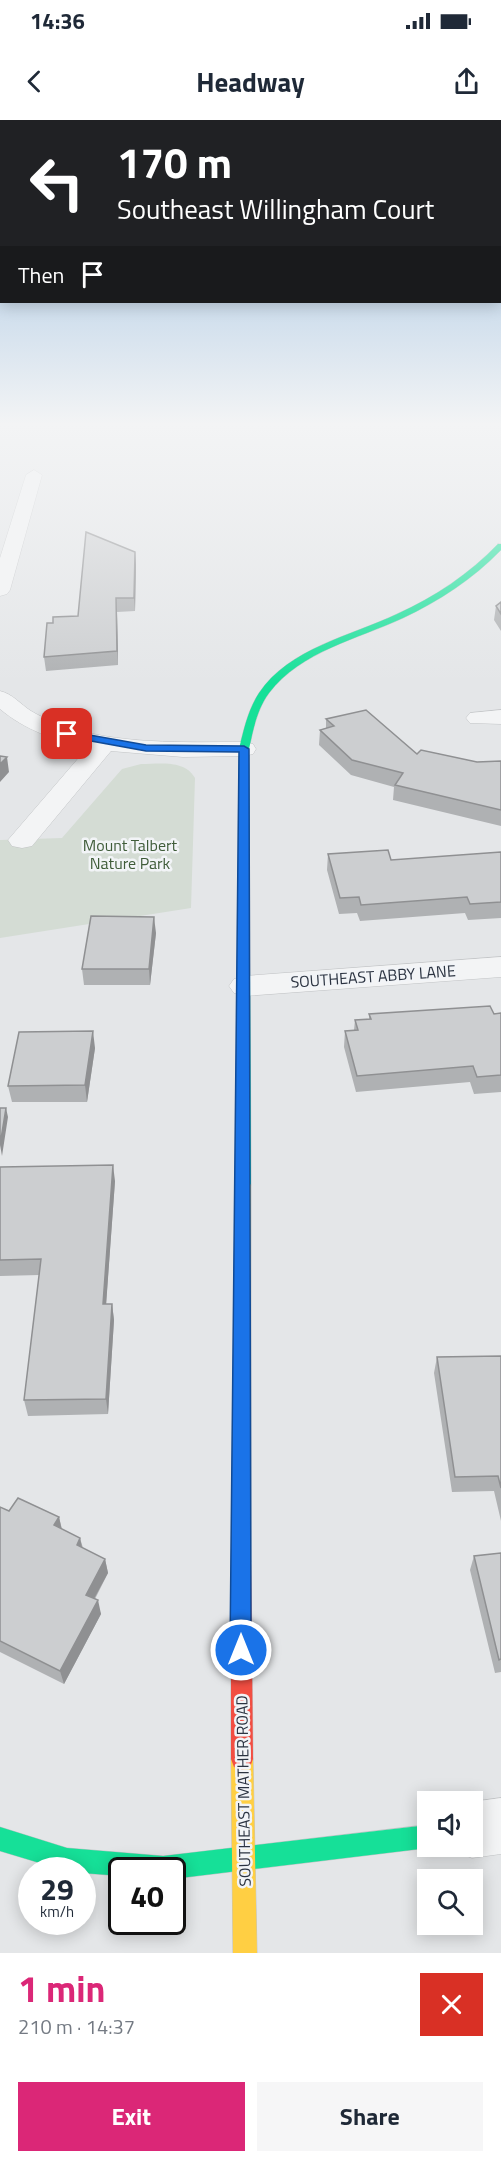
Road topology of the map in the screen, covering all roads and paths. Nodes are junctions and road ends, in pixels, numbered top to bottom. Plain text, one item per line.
1 (23, 512) edge
2 (501, 546) edge
3 (0, 590) edge
4 (0, 698) edge
5 (106, 742) junction
6 (244, 749) junction
7 (22, 840) dead end
8 (501, 966) edge
9 (244, 986) junction
10 (501, 1826) edge
11 (483, 1828) edge
12 (417, 1837) edge
13 (0, 1839) edge
14 (244, 1858) junction
15 (245, 1953) edge

1 - 3 street
2 - 6 street, SOUTHEAST MATHER ROAD
4 - 5 street
5 - 6 street
5 - 7 street
6 - 9 street, SOUTHEAST MATHER ROAD
8 - 9 street, SOUTHEAST ABBY LANE
9 - 14 street, SOUTHEAST MATHER ROAD
10 - 11 street
12 - 14 street
13 - 14 street
14 - 15 street, SOUTHEAST MATHER ROAD

